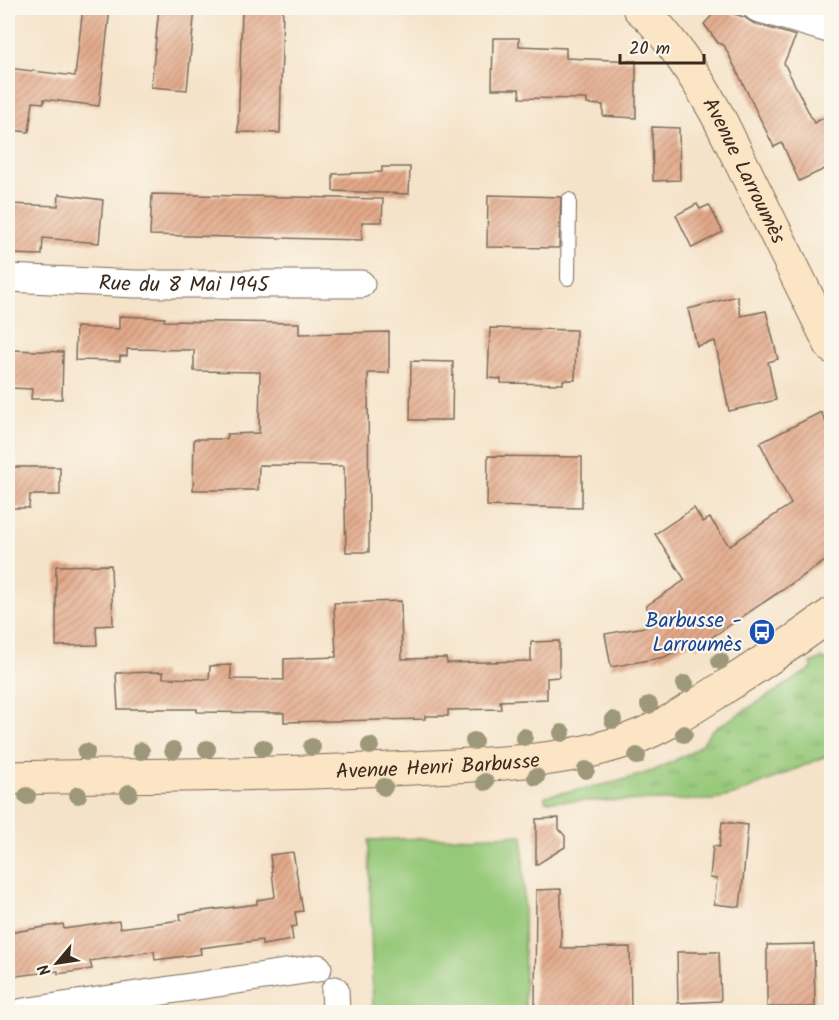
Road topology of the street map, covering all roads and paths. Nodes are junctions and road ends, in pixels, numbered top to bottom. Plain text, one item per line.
1 (757, 8) edge
2 (649, 10) edge
3 (831, 30) edge
4 (569, 200) dead end
5 (8, 278) edge
6 (568, 278) dead end
7 (361, 284) dead end
8 (831, 346) edge
9 (831, 614) edge
10 (8, 778) edge
11 (318, 968) dead end
12 (23, 1012) edge

1 - 3 street
2 - 8 main road, Avenue Larroumès
4 - 6 lane
5 - 7 street, Rue du 8 Mai 1945
9 - 10 main road, Avenue Henri Barbusse
11 - 12 street

